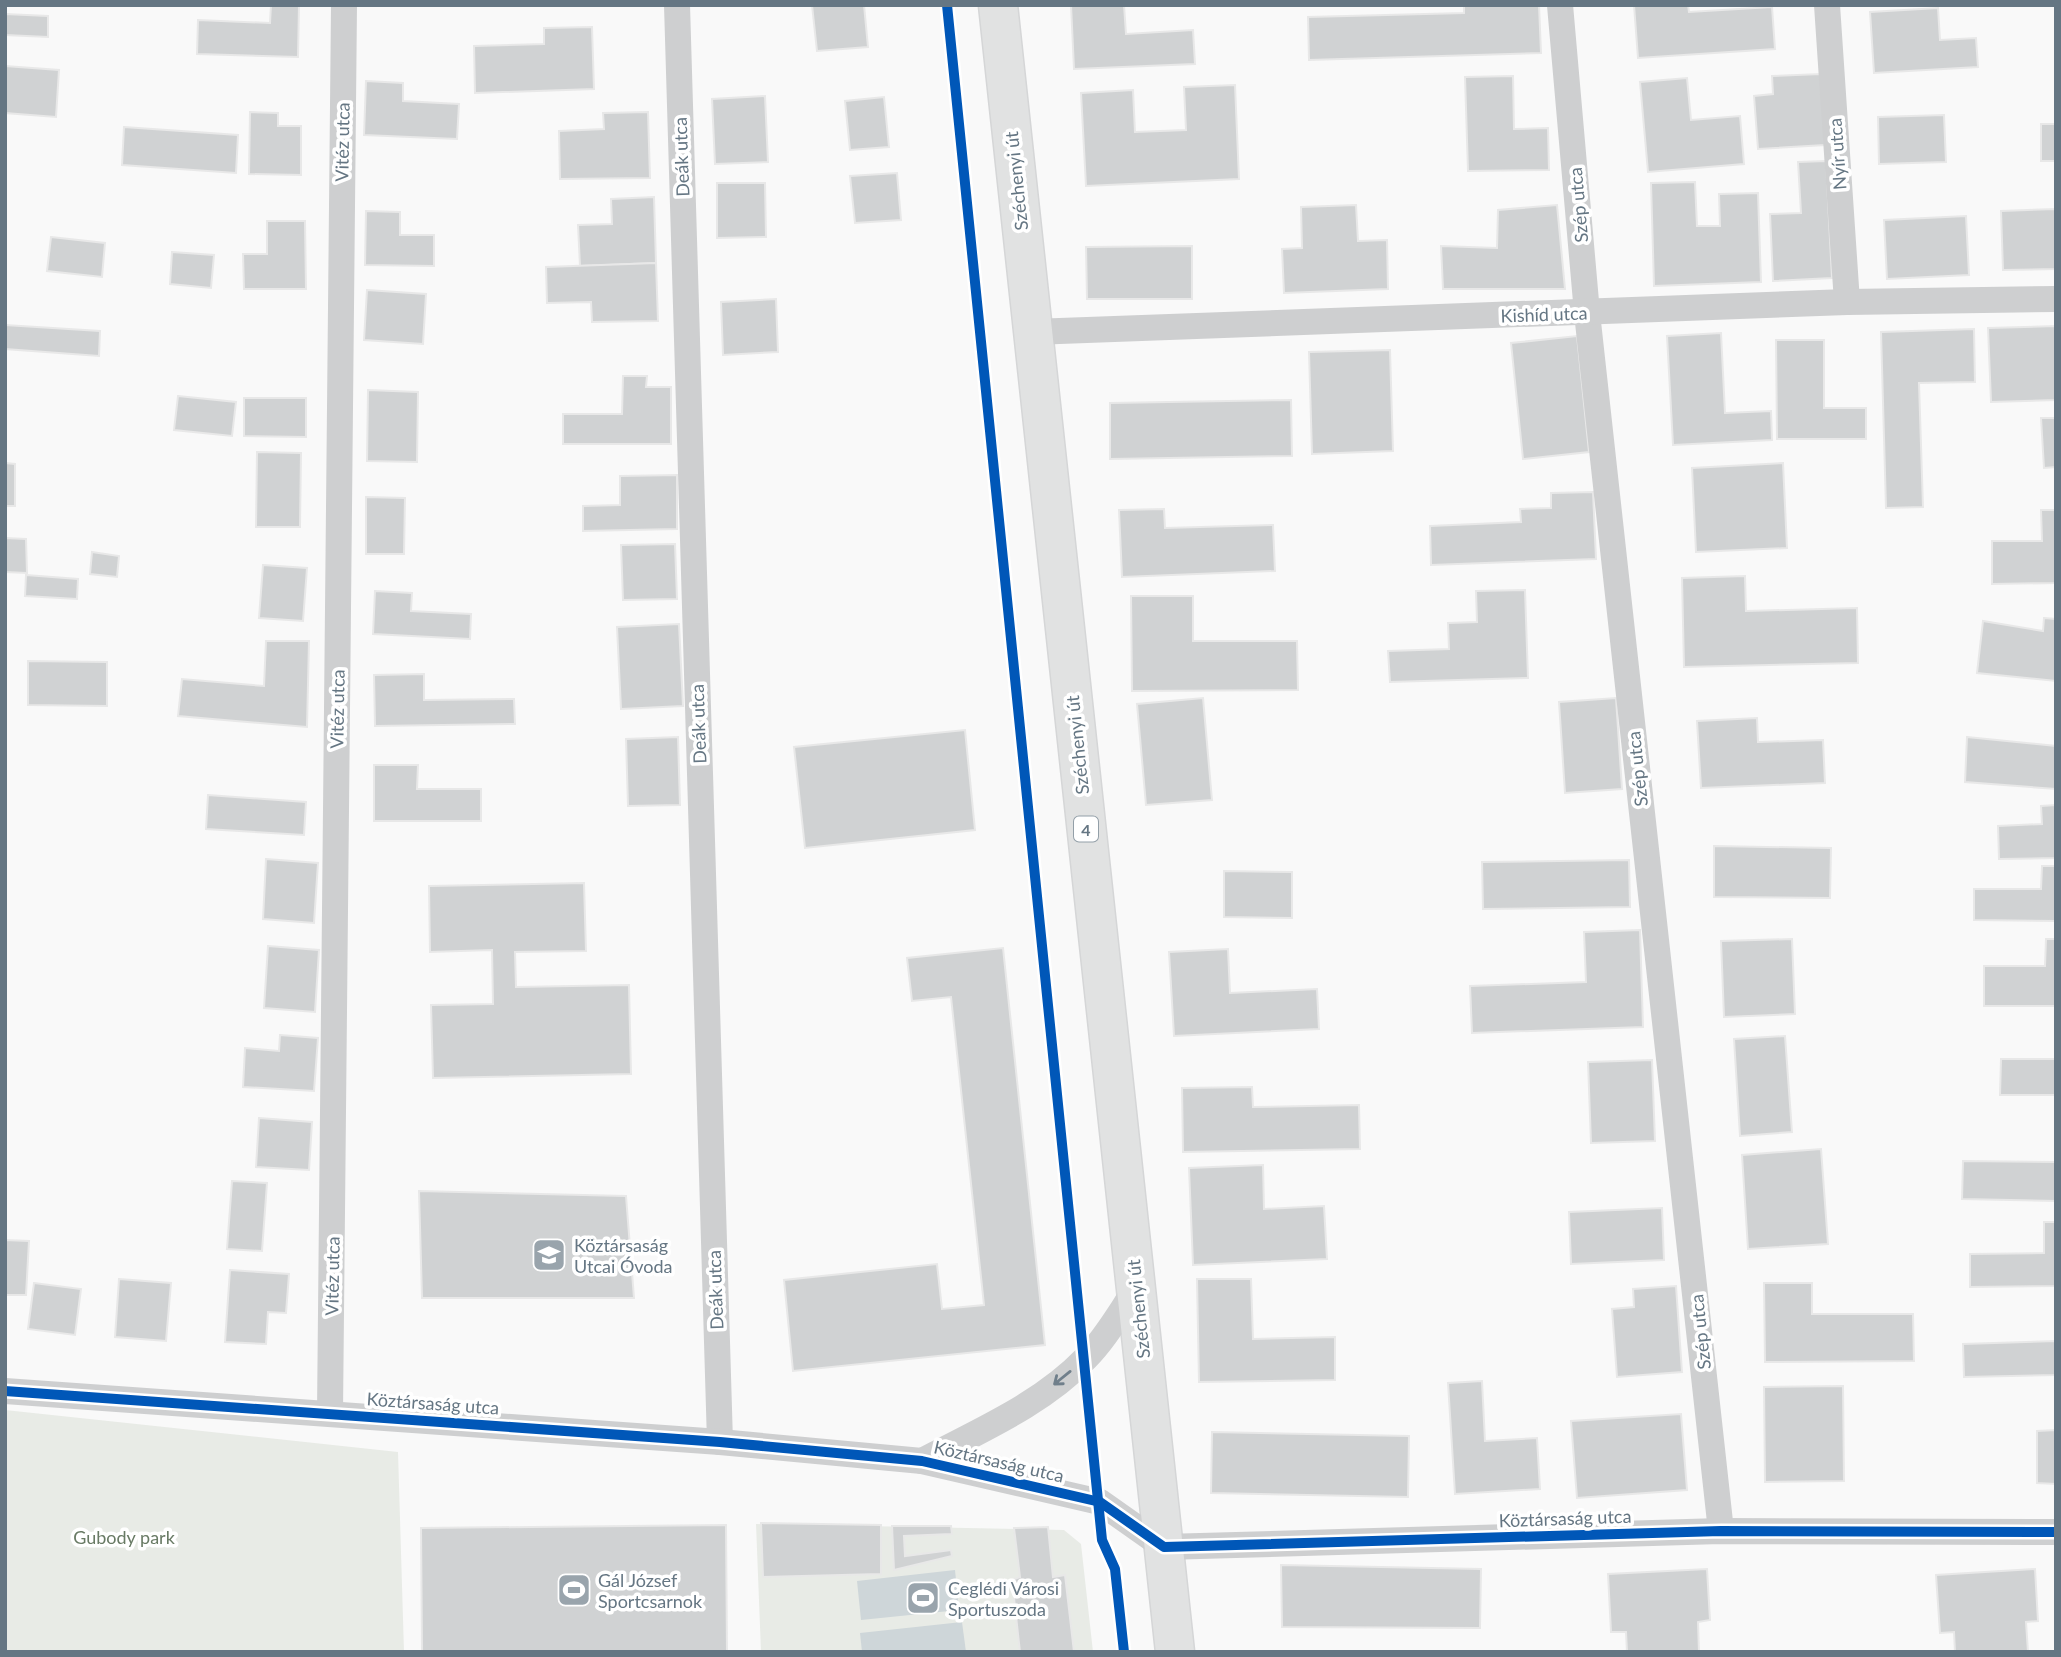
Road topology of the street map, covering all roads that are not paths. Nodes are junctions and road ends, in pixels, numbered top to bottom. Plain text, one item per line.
1 (344, 5) edge
2 (677, 5) edge
3 (998, 5) edge
4 (1560, 5) edge
5 (1827, 5) edge
6 (2056, 299) edge
7 (1847, 302) junction
8 (1587, 313) junction
9 (1032, 332) junction
10 (1136, 1289) junction
11 (5, 1391) edge
12 (330, 1413) junction
13 (720, 1442) junction
14 (922, 1461) junction
15 (1721, 1531) junction
16 (2056, 1532) edge
17 (1164, 1546) junction
18 (1175, 1652) edge

1 - 12 street, Vitéz utca
2 - 13 street, Deák utca
3 - 9 main road, Széchenyi út / 4
4 - 8 street, Szép utca
5 - 7 street, Nyír utca
6 - 7 street, Kishíd utca
7 - 8 street, Kishíd utca
8 - 9 street, Kishíd utca
8 - 15 street, Szép utca
9 - 10 main road, Széchenyi út / 4
10 -> 14 street
10 - 17 main road, Széchenyi út / 4
11 - 12 street, Köztársaság utca
12 - 13 street, Köztársaság utca
13 - 14 street, Köztársaság utca
14 - 17 street, Köztársaság utca
15 - 16 street, Köztársaság utca
15 - 17 street, Köztársaság utca
17 - 18 main road, Széchenyi út / 4

